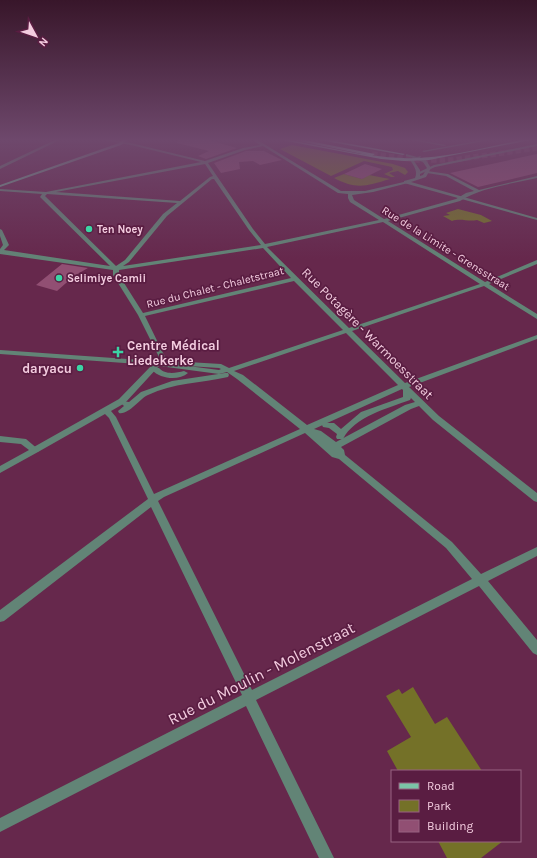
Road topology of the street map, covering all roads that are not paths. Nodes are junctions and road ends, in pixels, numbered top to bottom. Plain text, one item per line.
1 (21, 179) edge
2 (120, 179) edge
3 (210, 179) edge
4 (217, 179) edge
5 (320, 179) edge
6 (416, 179) edge
7 (455, 179) edge
8 (532, 179) edge
9 (406, 182) junction
10 (328, 184) junction
11 (0, 186) edge
12 (0, 190) edge
13 (478, 191) junction
14 (363, 192) junction
15 (46, 193) junction
16 (350, 194) junction
17 (461, 198) junction
18 (181, 202) junction
19 (537, 219) edge
20 (384, 221) junction
21 (0, 230) edge
22 (264, 246) junction
23 (0, 252) edge
24 (537, 262) edge
25 (116, 269) junction
26 (295, 278) junction
27 (484, 284) junction
28 (141, 316) junction
29 (537, 317) edge
30 (347, 331) junction
31 (537, 337) edge
32 (0, 352) edge
33 (157, 367) junction
34 (227, 374) junction
35 (179, 375) junction
36 (405, 394) junction
37 (421, 403) junction
38 (107, 411) junction
39 (122, 411) dead end
40 (326, 425) dead end
41 (306, 430) junction
42 (0, 439) edge
43 (336, 446) junction
44 (35, 450) junction
45 (341, 456) junction
46 (0, 470) edge
47 (537, 498) edge
48 (153, 500) junction
49 (537, 551) edge
50 (480, 580) junction
51 (0, 617) edge
52 (537, 649) edge
53 (250, 698) junction
54 (0, 825) edge
55 (327, 858) edge

1 - 11 main road
2 - 15 street
3 - 18 street
4 - 22 street, Rue Potagère - Warmoesstraat
5 - 10 street
6 - 9 street
7 - 13 street
8 - 13 street
9 - 14 street
9 - 17 street
10 - 14 street
10 - 16 street
12 - 15 street
13 - 17 street
14 - 16 street
15 - 18 street
15 - 25 street
16 - 20 street, Rue de la Limite - Grensstraat
17 - 19 street
17 - 20 street
18 - 25 street
20 - 22 street
20 - 27 street, Rue de la Limite - Grensstraat
21 - 23 street
22 - 25 street
22 - 26 street, Rue Potagère - Warmoesstraat
23 - 25 street
24 - 27 street
25 - 28 street
26 - 28 street, Rue du Chalet - Chaletstraat
26 - 30 street, Rue Potagère - Warmoesstraat
27 - 29 street, Rue de la Limite - Grensstraat
27 - 30 street
28 - 33 street
30 - 34 street
30 - 36 street, Rue Potagère - Warmoesstraat
31 - 36 street
32 - 33 street
33 - 34 street
33 - 35 street
33 - 38 street
34 - 35 street
34 - 41 street
35 - 39 street
36 - 37 street, Rue Potagère - Warmoesstraat
36 - 40 street
36 - 41 street
37 - 43 street
37 - 47 street, Rue Potagère - Warmoesstraat
38 - 44 street
38 - 48 street
41 - 43 street
41 - 45 street
41 - 48 street
42 - 44 street
43 - 45 street
44 - 46 street
45 - 50 street
48 - 51 street
48 - 53 street
49 - 50 street, Rue du Moulin - Molenstraat
50 - 52 street
50 - 53 street, Rue du Moulin - Molenstraat
53 - 54 street, Rue du Moulin - Molenstraat
53 - 55 street

